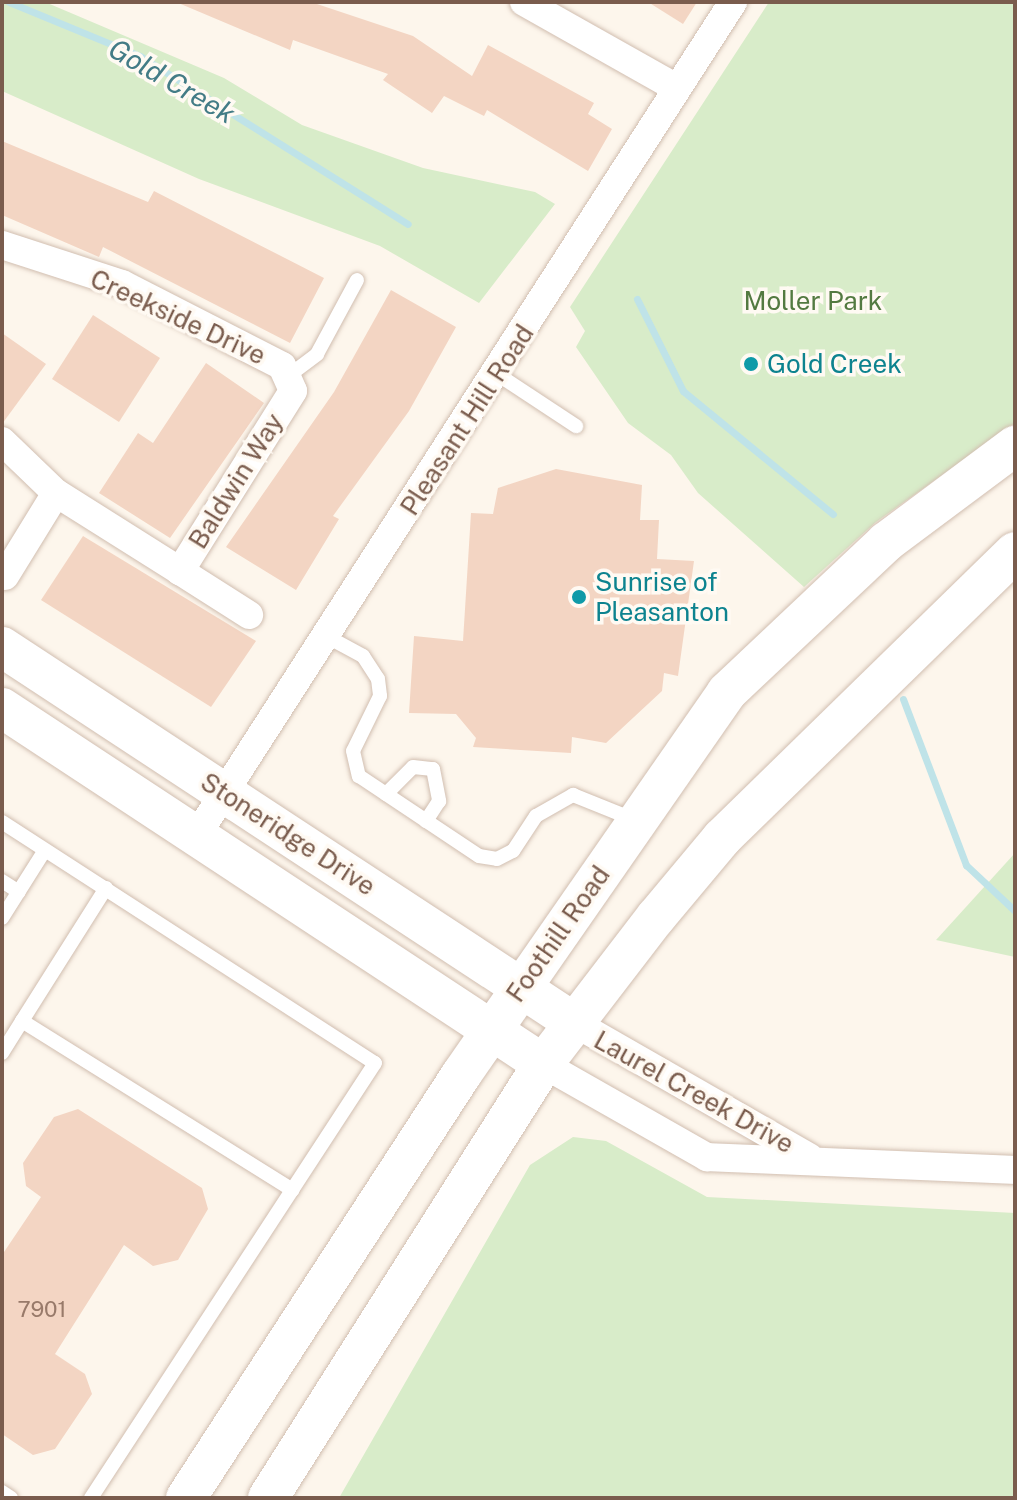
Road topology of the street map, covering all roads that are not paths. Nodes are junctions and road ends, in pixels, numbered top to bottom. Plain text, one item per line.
1 (524, 2) edge
2 (733, 2) edge
3 (675, 87) junction
4 (2, 245) edge
5 (357, 280) dead end
6 (497, 374) junction
7 (290, 384) junction
8 (576, 426) dead end
9 (2, 441) edge
10 (1015, 446) edge
11 (56, 493) junction
12 (1015, 552) edge
13 (180, 571) junction
14 (5, 576) dead end
15 (249, 615) dead end
16 (326, 636) junction
17 (2, 647) edge
18 (2, 708) edge
19 (225, 792) junction
20 (386, 794) junction
21 (636, 820) junction
22 (426, 821) junction
23 (2, 822) edge
24 (197, 835) junction
25 (45, 850) junction
26 (2, 881) edge
27 (106, 888) junction
28 (19, 892) junction
29 (2, 918) edge
30 (522, 987) junction
31 (22, 1021) junction
32 (573, 1022) junction
33 (492, 1030) junction
34 (2, 1053) edge
35 (543, 1064) junction
36 (817, 1161) junction
37 (1015, 1170) edge
38 (292, 1190) junction
39 (2, 1492) edge
40 (11, 1498) edge
41 (91, 1498) edge
42 (186, 1498) edge
43 (268, 1498) edge

1 - 3 street
2 - 3 street, Pleasant Hill Road
3 - 6 street, Pleasant Hill Road
4 - 7 street, Creekside Drive
5 - 7 lane, Baldwin Way
6 - 8 lane
6 - 16 street, Pleasant Hill Road
7 - 13 street, Baldwin Way
9 - 11 street, Baldwin Way
10 - 21 main road, Foothill Road
11 - 13 street, Baldwin Way
11 - 14 street
12 - 32 main road
13 - 15 street, Baldwin Way
16 - 19 street, Pleasant Hill Road
16 - 20 lane
17 - 19 main road, Stoneridge Drive
18 - 24 main road, Stoneridge Drive
19 - 24 street, Pleasant Hill Road
19 - 30 main road, Stoneridge Drive
20 - 22 lane
20 - 22 lane
21 - 22 lane
21 - 30 main road, Foothill Road
23 - 25 lane
24 - 33 main road, Stoneridge Drive
25 - 27 lane
25 - 28 lane
26 - 28 lane
27 - 31 lane
27 - 38 lane
28 - 29 lane
30 - 32 main road, Stoneridge Drive
30 - 33 main road, Foothill Road
31 - 34 lane
31 - 38 lane
32 - 35 main road
32 - 36 street, Laurel Creek Drive
33 - 35 main road, Stoneridge Drive
33 - 42 main road, Foothill Road
35 - 36 street, Laurel Creek Drive
35 - 43 main road
36 - 37 street, Laurel Creek Drive
38 - 41 lane
39 - 40 lane

